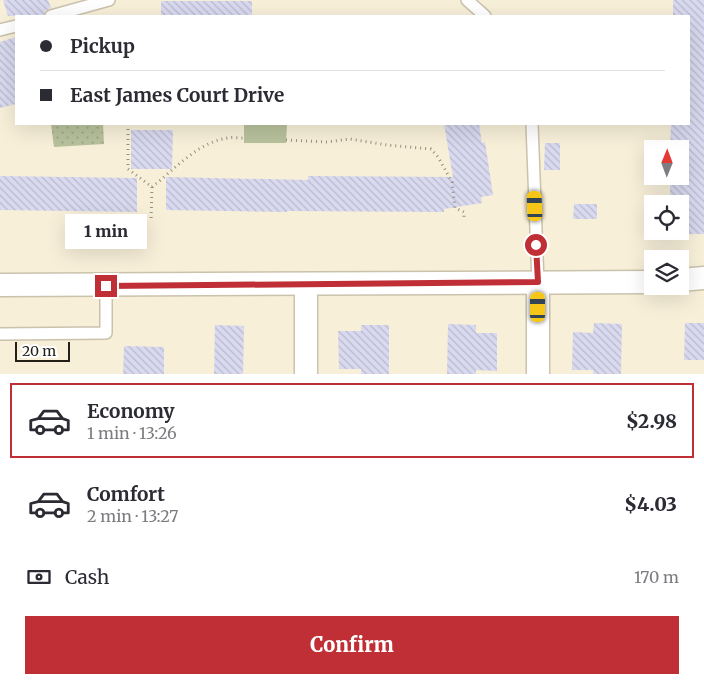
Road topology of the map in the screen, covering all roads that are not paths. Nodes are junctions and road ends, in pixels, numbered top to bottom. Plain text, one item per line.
1 (108, 0) edge
2 (467, 0) edge
3 (54, 15) edge
4 (484, 15) edge
5 (15, 26) edge
6 (0, 30) edge
7 (532, 125) edge
8 (704, 278) edge
9 (689, 279) edge
10 (538, 282) junction
11 (644, 282) edge
12 (306, 285) junction
13 (0, 286) edge
14 (106, 286) junction
15 (0, 334) edge
16 (306, 374) edge
17 (538, 374) edge

1 - 3 lane
2 - 4 lane
5 - 6 lane
7 - 10 lane
8 - 9 street
10 - 11 street
10 - 12 street
10 - 17 street
12 - 14 street
12 - 16 street
13 - 14 street
14 - 15 lane

